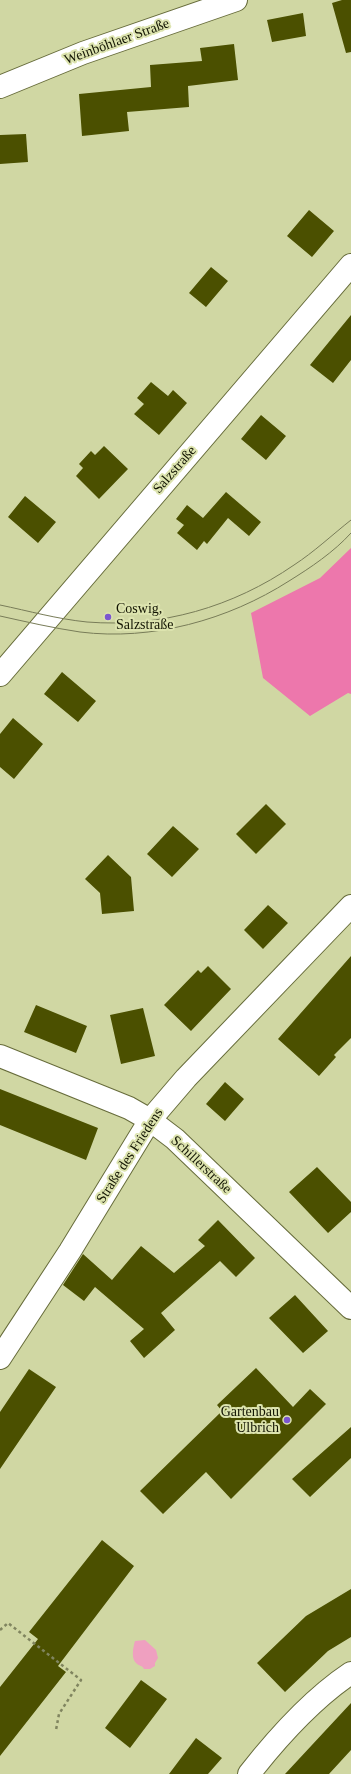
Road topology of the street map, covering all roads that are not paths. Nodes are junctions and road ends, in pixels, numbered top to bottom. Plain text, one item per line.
1 (236, 0) edge
2 (0, 88) edge
3 (351, 265) edge
4 (0, 675) edge
5 (351, 906) edge
6 (0, 1056) edge
7 (150, 1120) junction
8 (351, 1308) edge
9 (9, 1329) edge
10 (0, 1358) edge
11 (351, 1673) edge
12 (251, 1773) edge

1 - 2 street, Weinböhlaer Straße
3 - 4 street, Salzstraße
5 - 7 street, Straße des Friedens
6 - 7 street, Schillerstraße
7 - 8 street, Schillerstraße
7 - 9 street, Straße des Friedens
9 - 10 street, Straße des Friedens
11 - 12 street

